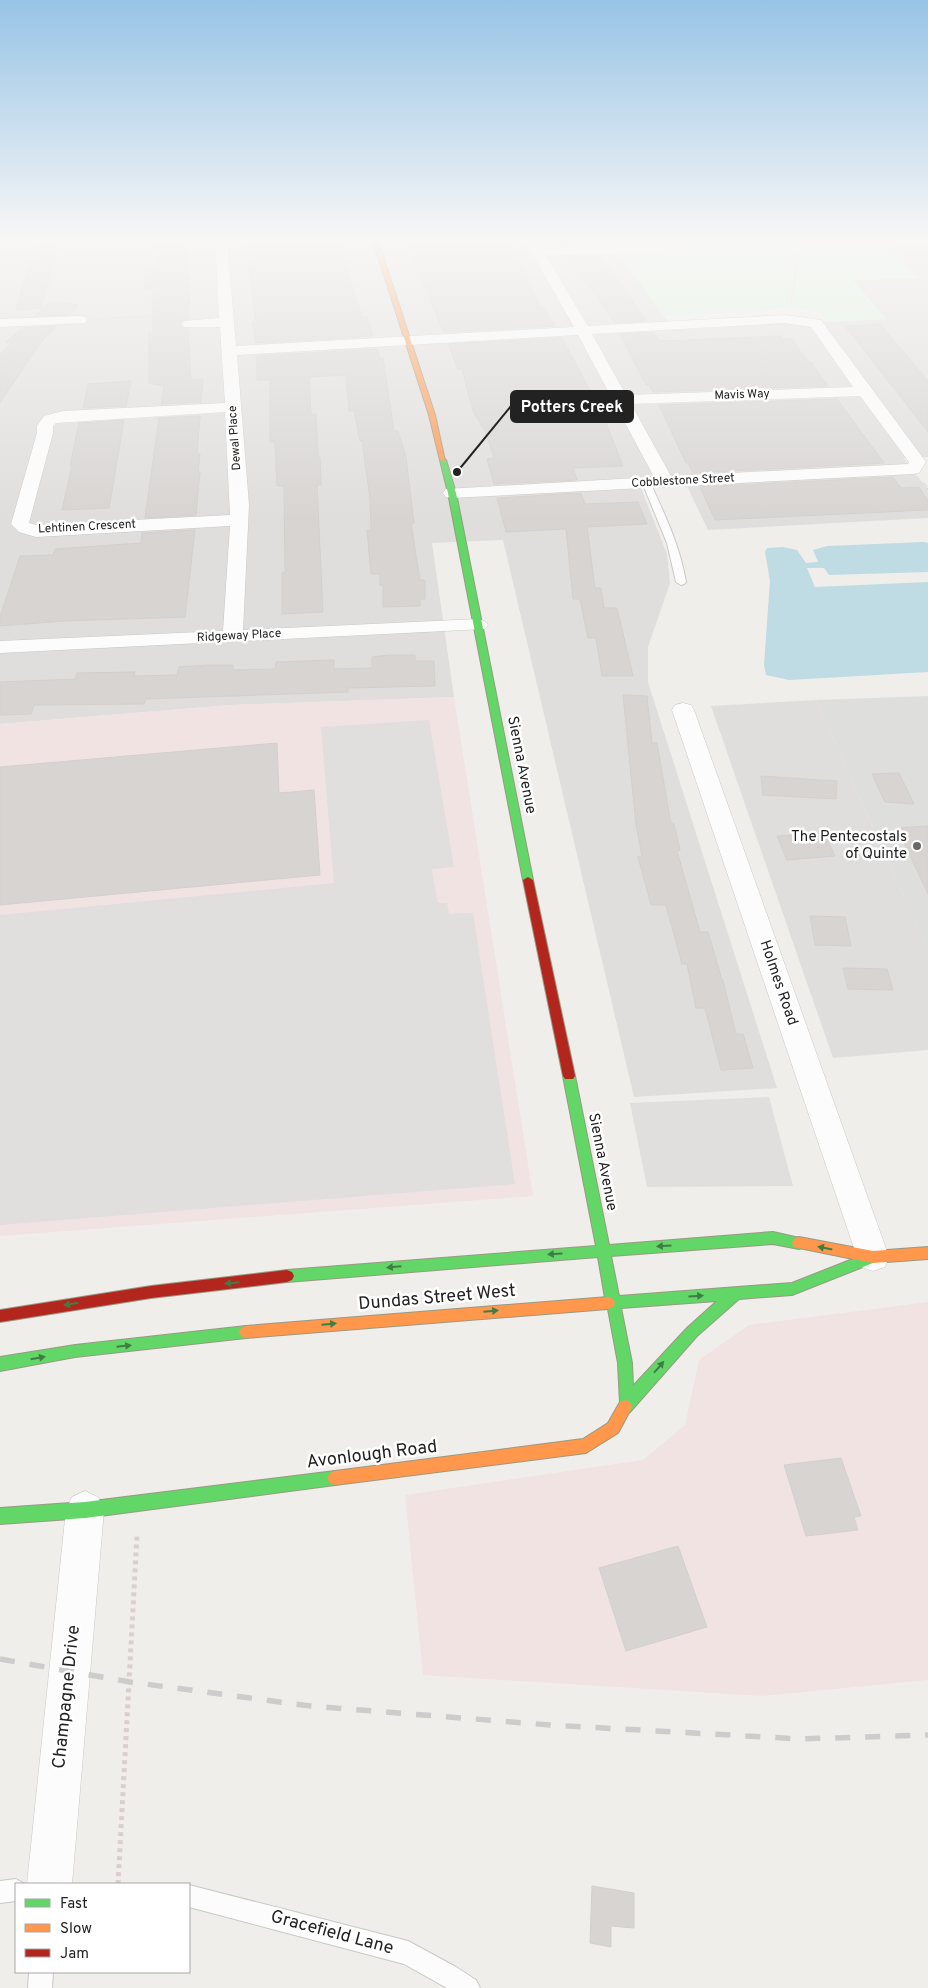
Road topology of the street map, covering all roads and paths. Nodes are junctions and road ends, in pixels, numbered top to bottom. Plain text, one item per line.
1 (229, 334) edge
2 (406, 334) edge
3 (516, 334) edge
4 (584, 334) edge
5 (824, 334) edge
6 (408, 340) junction
7 (230, 351) junction
8 (864, 391) junction
9 (620, 400) junction
10 (233, 407) junction
11 (646, 482) junction
12 (665, 482) junction
13 (452, 493) junction
14 (239, 520) junction
15 (681, 582) dead end
16 (478, 625) junction
17 (233, 636) junction
18 (0, 647) edge
19 (683, 710) dead end
20 (604, 1250) junction
21 (928, 1253) edge
22 (872, 1257) junction
23 (736, 1293) junction
24 (613, 1302) junction
25 (0, 1316) edge
26 (0, 1364) edge
27 (627, 1404) junction
28 (138, 1503) junction
29 (85, 1510) junction
30 (0, 1516) edge
31 (49, 1883) edge
32 (118, 1883) edge
33 (15, 1890) edge
34 (0, 1892) edge
35 (190, 1896) edge
36 (41, 1973) edge
37 (40, 1988) edge
38 (468, 1988) edge

1 - 7 street, Dewal Place
2 - 6 street, Sienna Avenue
3 - 6 street
4 - 9 street
5 - 8 street
6 - 7 street
6 - 13 street, Sienna Avenue
7 - 10 street, Dewal Place
8 - 9 street, Mavis Way
8 - 12 street, Cobblestone Street
9 - 12 street
10 - 14 street, Dewal Place
10 - 14 street, Lehtinen Crescent
11 - 12 street, Cobblestone Street
11 - 13 street, Cobblestone Street
11 - 15 lane
13 - 16 street, Sienna Avenue
14 - 17 street, Dewal Place
16 - 17 street, Ridgeway Place
16 - 20 street, Sienna Avenue
17 - 18 street, Ridgeway Place
19 - 22 street, Holmes Road
22 -> 20 street, Dundas Street West
20 - 24 street, Sienna Avenue
20 -> 25 street, Dundas Street West
21 - 22 street, Dundas Street West
22 - 23 street, Dundas Street West
24 -> 23 street, Dundas Street West
27 -> 23 street, Avonlough Road
26 -> 24 street, Dundas Street West
24 - 27 street
27 - 28 street, Avonlough Road
28 - 29 street, Avonlough Road
28 - 32 path
29 - 30 street, Avonlough Road
29 - 31 street, Champagne Drive
33 - 34 lane
35 - 38 lane, Gracefield Lane
36 - 37 lane

